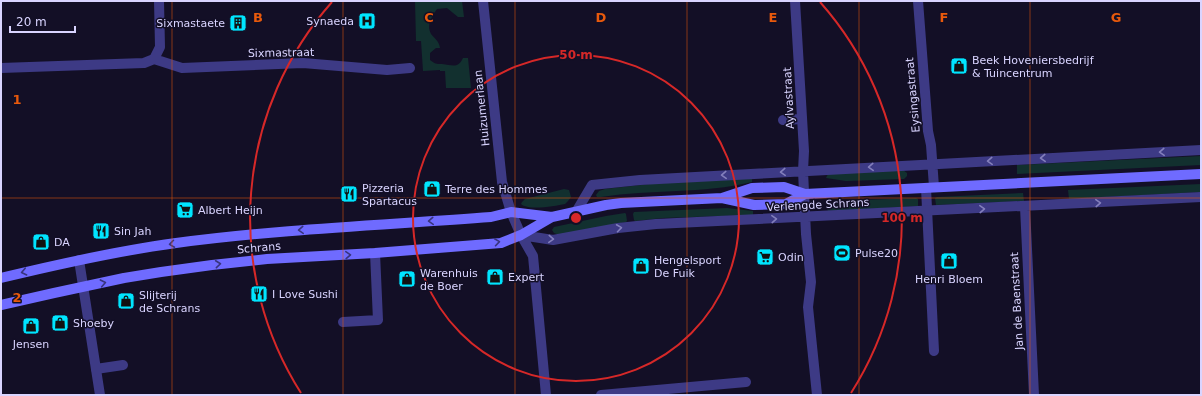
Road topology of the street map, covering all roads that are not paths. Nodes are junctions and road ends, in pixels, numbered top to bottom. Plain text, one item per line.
1 (159, 1) edge
2 (483, 1) edge
3 (795, 1) edge
4 (918, 1) edge
5 (154, 59) junction
6 (1, 68) edge
7 (410, 68) dead end
8 (802, 119) junction
9 (783, 120) dead end
10 (1201, 150) edge
11 (932, 164) junction
12 (803, 171) junction
13 (1201, 174) edge
14 (930, 187) junction
15 (805, 194) junction
16 (722, 198) junction
17 (1201, 198) edge
18 (1025, 207) junction
19 (511, 212) junction
20 (576, 212) junction
21 (927, 212) junction
22 (552, 217) junction
23 (806, 217) junction
24 (521, 235) junction
25 (375, 253) junction
26 (79, 260) junction
27 (1, 278) edge
28 (83, 287) junction
29 (1, 305) edge
30 (343, 322) dead end
31 (934, 351) dead end
32 (123, 365) dead end
33 (96, 369) junction
34 (746, 382) dead end
35 (100, 395) edge
36 (546, 395) edge
37 (601, 395) edge
38 (816, 395) edge
39 (1034, 395) edge

1 - 5 street
2 - 19 street, Huizumerlaan
3 - 8 street, Aylvastraat
4 - 11 street, Eysingastraat
5 - 6 street
5 - 7 street, Sixmastraat
8 - 9 street
8 - 12 street, Aylvastraat
10 -> 11 street
11 -> 12 street
11 - 14 street, Eysingastraat
12 - 15 street, Aylvastraat
12 -> 20 street
13 - 14 street, Verlengde Schrans
14 - 15 street, Verlengde Schrans
14 - 21 street, Eysingastraat
15 - 16 street, Verlengde Schrans
15 - 16 street, Verlengde Schrans
15 - 23 street, Aylvastraat
16 - 20 street, Verlengde Schrans
18 -> 17 street, Verlengde Schrans
21 -> 18 street, Verlengde Schrans
18 - 39 street, Jan de Baenstraat
19 - 22 street, Verlengde Schrans
19 - 24 street, Huizumerlaan
19 -> 26 street, Schrans
20 - 22 street, Verlengde Schrans
21 - 23 street, Verlengde Schrans
21 - 31 street, Eysingastraat
22 - 24 street, Verlengde Schrans
24 -> 23 street, Verlengde Schrans
23 - 38 street, Aylvastraat
25 -> 24 street, Schrans
24 - 36 street, Huizumerlaan
28 -> 25 street, Schrans
25 - 30 street
26 -> 27 street, Schrans
26 - 28 street
28 - 29 street, Schrans
28 - 33 street
32 - 33 street
33 - 35 street
34 - 37 street

